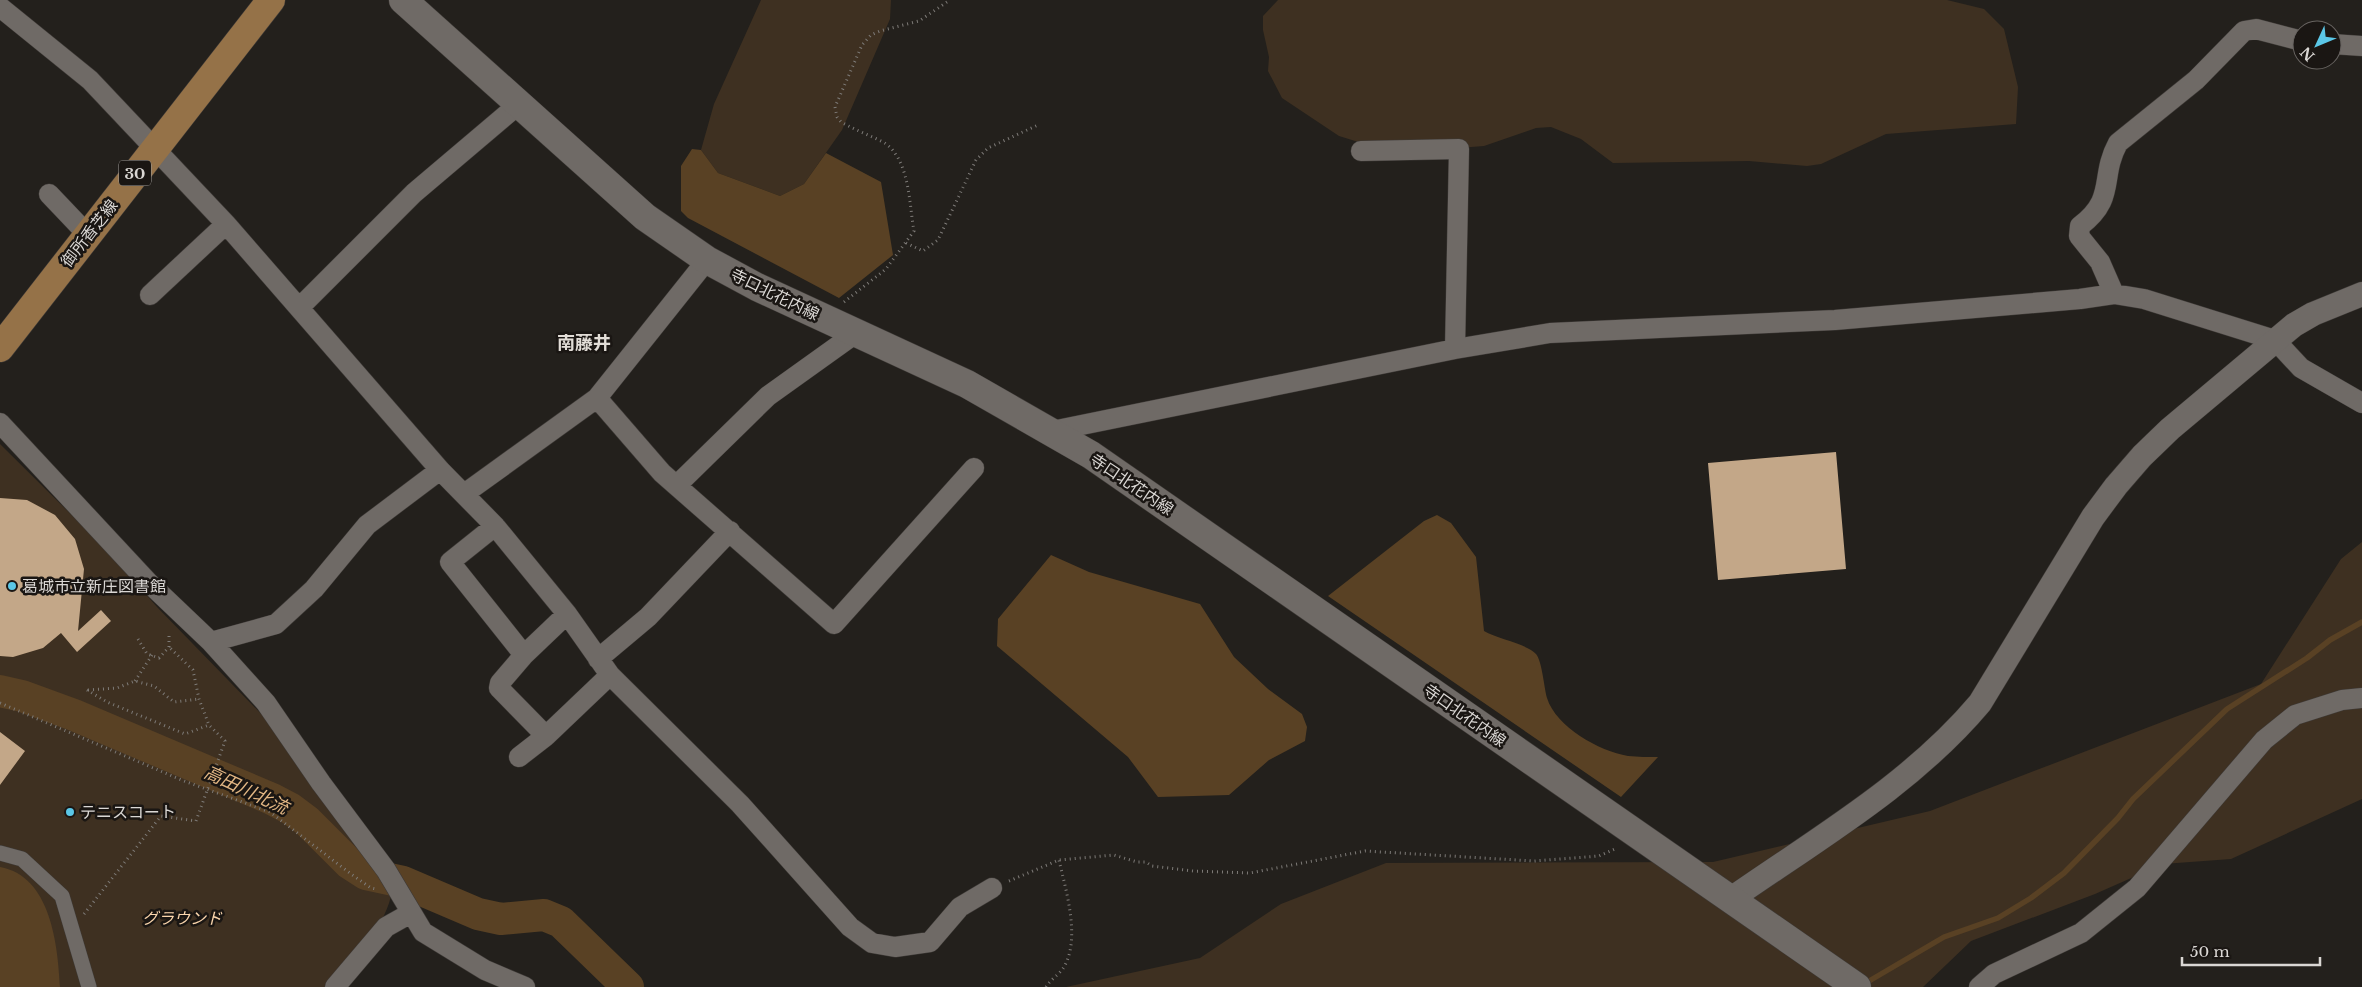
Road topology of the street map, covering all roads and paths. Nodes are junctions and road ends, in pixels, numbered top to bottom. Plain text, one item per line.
1 (271, 0) edge
2 (403, 0) edge
3 (950, 0) edge
4 (0, 7) edge
5 (2292, 38) edge
6 (2342, 45) edge
7 (2362, 46) edge
8 (519, 104) junction
9 (1038, 125) dead end
10 (154, 148) junction
11 (1362, 151) dead end
12 (49, 194) dead end
13 (226, 224) junction
14 (88, 235) junction
15 (906, 243) junction
16 (707, 260) junction
17 (2114, 294) junction
18 (2362, 294) edge
19 (150, 295) dead end
20 (299, 308) junction
21 (823, 318) junction
22 (856, 333) junction
23 (2274, 340) junction
24 (0, 348) edge
25 (1455, 349) junction
26 (597, 398) junction
27 (2362, 403) edge
28 (0, 423) edge
29 (1052, 431) junction
30 (974, 468) dead end
31 (440, 470) junction
32 (677, 485) junction
33 (464, 494) junction
34 (495, 526) junction
35 (730, 531) junction
36 (567, 614) junction
37 (169, 636) dead end
38 (138, 639) dead end
39 (211, 642) junction
40 (169, 647) junction
41 (152, 655) junction
42 (524, 655) junction
43 (598, 659) junction
44 (610, 675) junction
45 (135, 681) junction
46 (2362, 698) edge
47 (199, 700) junction
48 (0, 703) edge
49 (210, 725) junction
50 (546, 736) junction
51 (519, 757) dead end
52 (209, 788) junction
53 (1640, 836) junction
54 (0, 854) edge
55 (1059, 860) junction
56 (992, 888) joint
57 (399, 892) junction
58 (1731, 899) junction
59 (411, 913) junction
60 (72, 927) junction
61 (89, 987) edge
62 (334, 987) edge
63 (525, 987) edge
64 (1046, 987) edge
65 (1857, 987) edge
66 (1979, 987) edge

1 - 10 main road, 御所香芝線 / 30
2 - 8 main road, 寺口北花内線
3 - 15 path
4 - 10 street
5 - 17 street
6 - 7 street
8 - 16 main road, 寺口北花内線
8 - 20 street
9 - 15 path
10 - 13 street
10 - 14 main road, 御所香芝線 / 30
11 - 25 street
12 - 14 street
13 - 19 street
13 - 20 street
14 - 24 main road, 御所香芝線 / 30
15 - 21 path
16 - 21 main road, 寺口北花内線
16 - 26 street
17 - 23 street
17 - 25 street
18 - 23 street
20 - 31 street
21 - 22 main road, 寺口北花内線
22 - 29 main road, 寺口北花内線
22 - 32 street
23 - 27 street
23 - 58 street
25 - 29 street
26 - 32 street
26 - 33 street
28 - 39 street
29 - 53 main road, 寺口北花内線
30 - 35 street
31 - 33 street
31 - 39 street
32 - 35 street
33 - 34 street
34 - 36 street
34 - 42 street
35 - 43 street
36 - 42 street
36 - 43 street
37 - 40 path
38 - 41 path
39 - 57 street
40 - 41 path
40 - 47 path
41 - 45 path
42 - 50 street
43 - 44 street
44 - 50 street
44 - 56 street
45 - 47 path
45 - 49 path
46 - 66 street
47 - 49 path
48 - 52 path
49 - 52 path
50 - 51 street
52 - 57 path
52 - 60 path
53 - 55 path
53 - 58 main road, 寺口北花内線
54 - 60 street
55 - 56 path
55 - 64 path
57 - 59 street
58 - 65 main road, 寺口北花内線
59 - 62 street
59 - 63 street
60 - 61 street

